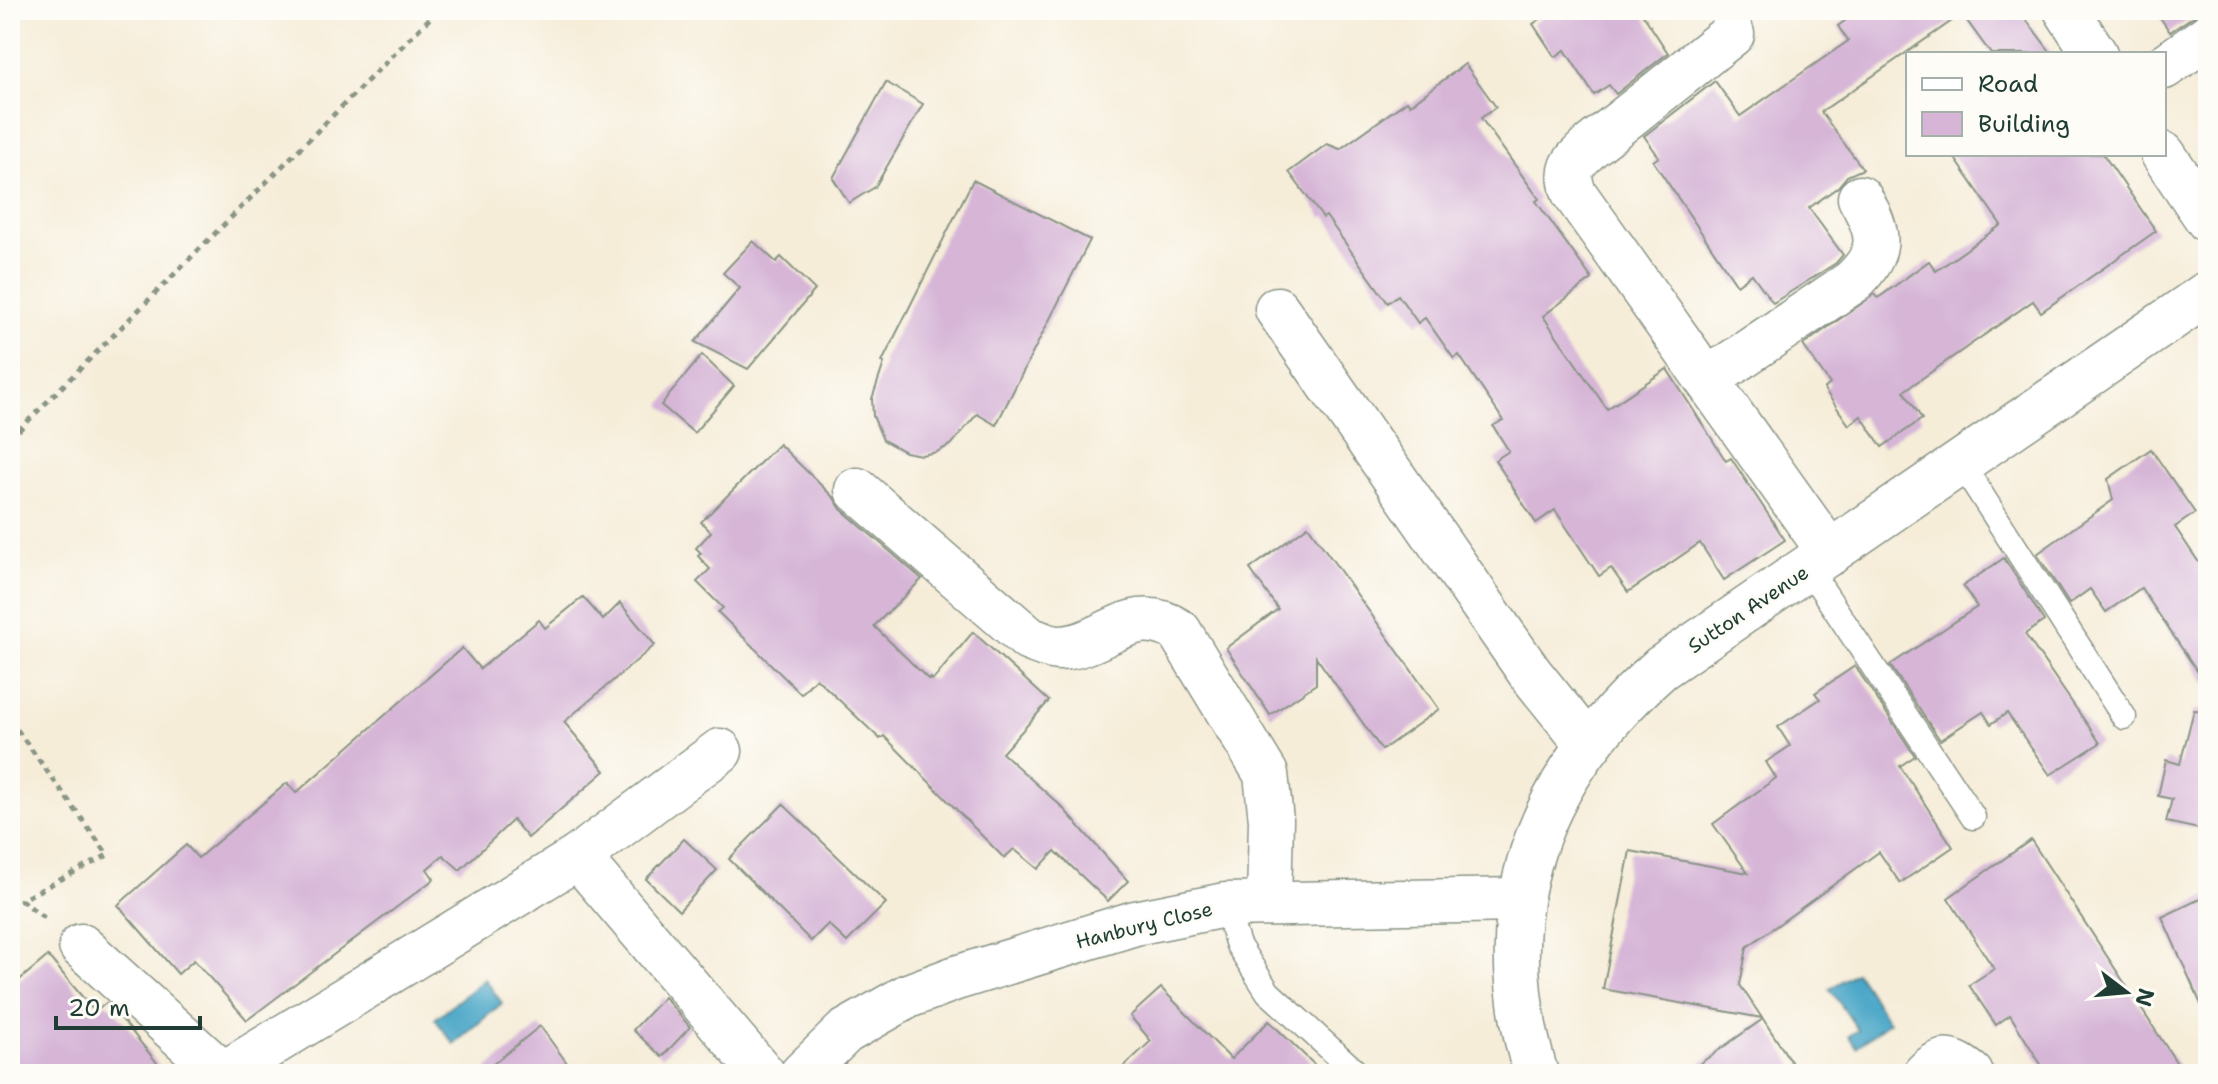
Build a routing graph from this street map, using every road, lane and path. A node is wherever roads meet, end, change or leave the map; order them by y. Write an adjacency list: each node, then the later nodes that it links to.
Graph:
1 (438, 10): 13 (path)
2 (2066, 10): 5 (street)
3 (1732, 34): 12 (street)
4 (2208, 36): 6 (street)
5 (2094, 52)
6 (2166, 66)
7 (2164, 156): 9 (street)
8 (1860, 198): 12 (street)
9 (2208, 220)
10 (2208, 293): 14 (street, Sutton Avenue)
11 (1277, 309): 19 (street)
12 (1708, 379): 16 (street)
13 (10, 439)
14 (1961, 463): 16 (street, Sutton Avenue); 17 (lane)
15 (857, 490): 25 (street)
16 (1819, 560): 19 (street, Sutton Avenue); 21 (lane)
17 (2124, 717)
18 (10, 720): 23 (path)
19 (1588, 745): 24 (street, Sutton Avenue)
20 (720, 751): 22 (street)
21 (1973, 817)
22 (578, 857): 28 (street); 29 (street)
23 (21, 900)
24 (1520, 900): 25 (street, Hanbury Close); 32 (street, Sutton Avenue)
25 (1269, 903): 26 (street, Hanbury Close)
26 (1225, 905): 30 (street, Hanbury Close); 31 (lane)
27 (81, 946): 28 (street)
28 (223, 1074)
29 (763, 1074)
30 (802, 1074)
31 (1358, 1074)
32 (1536, 1074)
33 (1925, 1074): 34 (street)
34 (1971, 1074)

